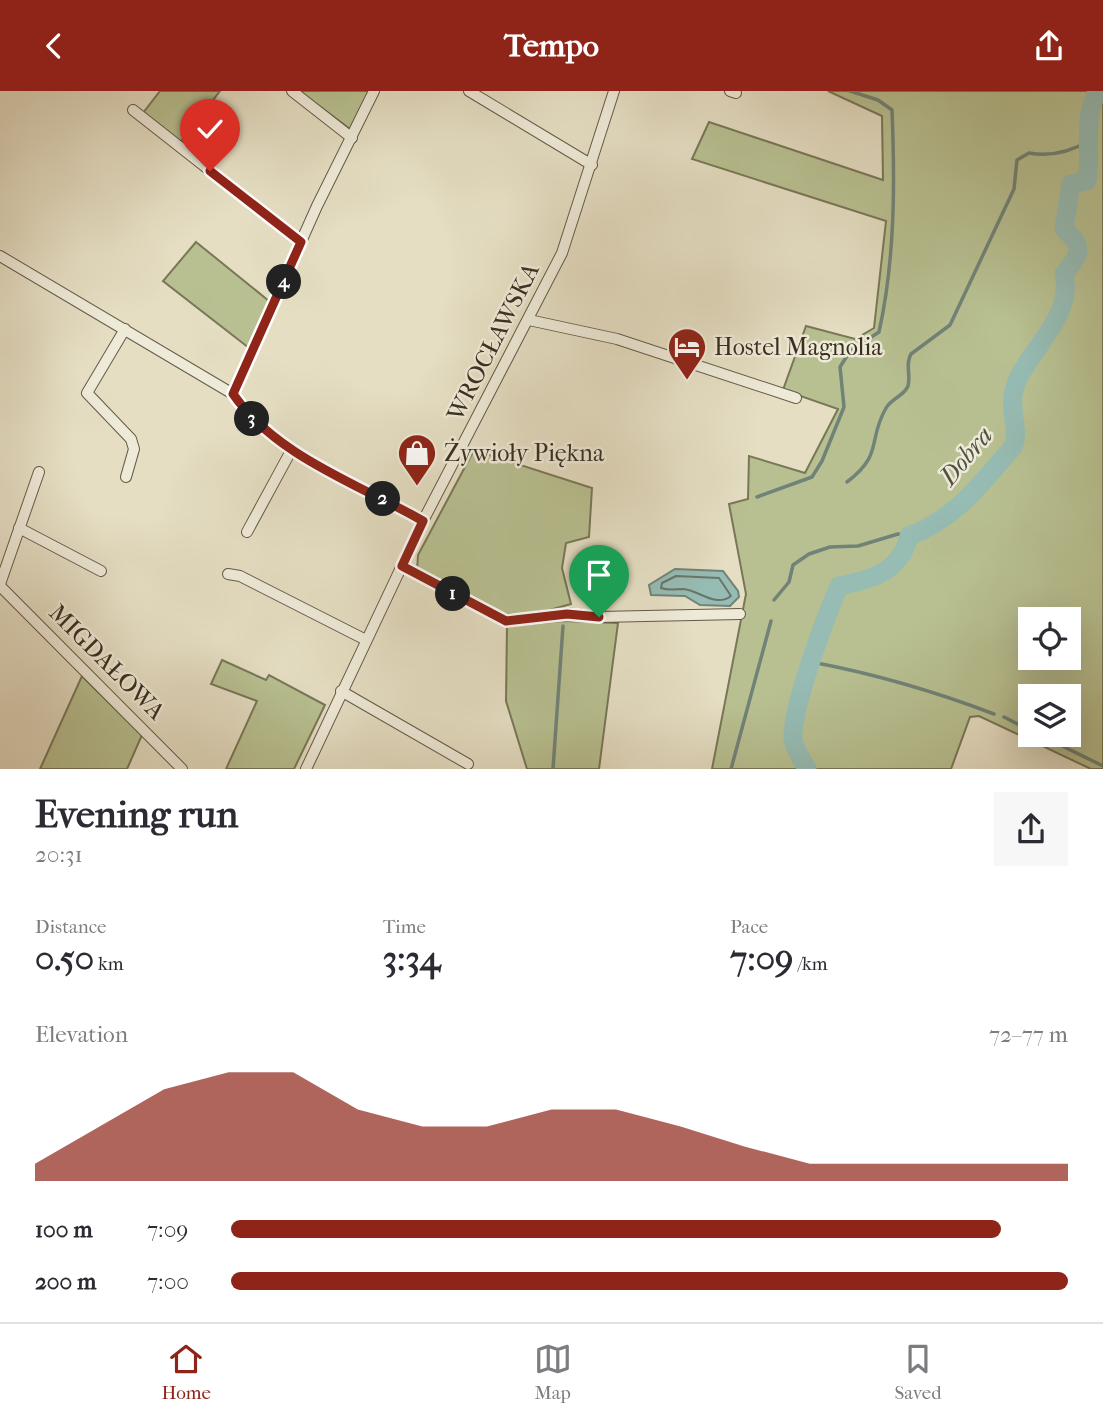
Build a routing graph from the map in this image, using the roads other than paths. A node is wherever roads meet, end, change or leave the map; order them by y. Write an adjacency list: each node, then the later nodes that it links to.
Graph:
1 (292, 91): 6 (street)
2 (374, 91): 6 (street)
3 (469, 91): 7 (street)
4 (614, 91): 7 (street, WROCŁAWSKA)
5 (133, 110): 8 (street)
6 (352, 138): 8 (street)
7 (592, 165): 10 (street, WROCŁAWSKA)
8 (301, 242): 12 (street)
9 (0, 255): 11 (street)
10 (529, 320): 13 (street); 17 (street, WROCŁAWSKA)
11 (124, 329): 12 (street); 16 (street)
12 (233, 394): 14 (street)
13 (796, 398)
14 (292, 449): 17 (street); 19 (street)
15 (39, 472): 18 (street, MIGDAŁOWA)
16 (125, 477)
17 (423, 521): 20 (street, WROCŁAWSKA)
18 (19, 529): 21 (street); 23 (street, MIGDAŁOWA)
19 (247, 532)
20 (402, 566): 24 (street); 25 (street, WROCŁAWSKA)
21 (102, 571)
22 (228, 574): 25 (street)
23 (0, 585): 28 (street, MIGDAŁOWA)
24 (740, 614)
25 (366, 640): 26 (street, WROCŁAWSKA)
26 (341, 691): 27 (street); 29 (street, WROCŁAWSKA)
27 (468, 764)
28 (182, 769)
29 (306, 769)

